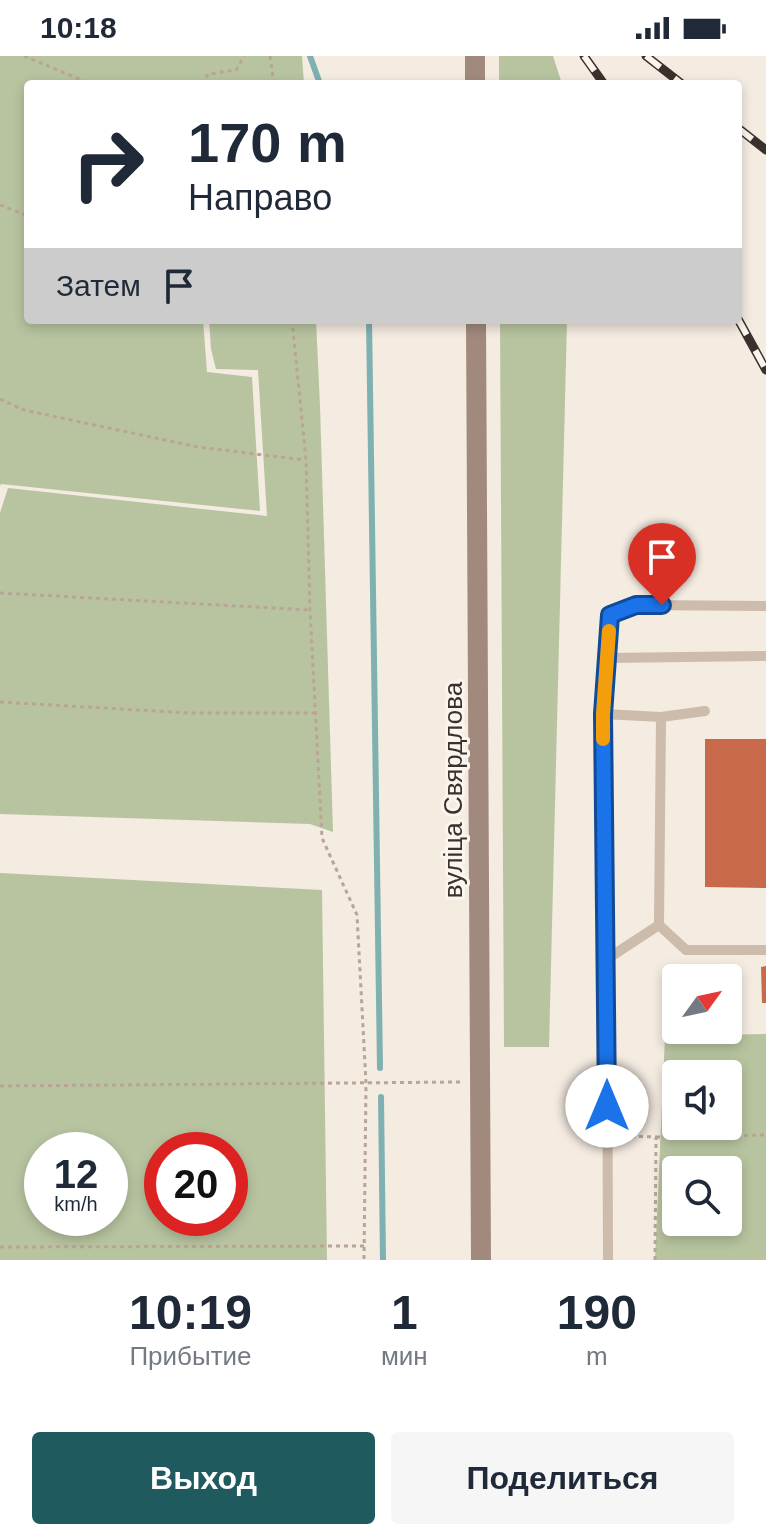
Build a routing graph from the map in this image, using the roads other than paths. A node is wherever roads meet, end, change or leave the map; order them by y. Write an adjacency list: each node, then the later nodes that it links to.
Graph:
1 (475, 56): 2 (main road)
2 (475, 80)
3 (476, 324): 13 (main road, вуліца Свярдлова)
4 (766, 606): 6 (lane)
5 (766, 656): 6 (lane)
6 (607, 658): 8 (lane)
7 (705, 711): 9 (lane)
8 (603, 714): 9 (lane); 12 (lane)
9 (661, 717): 10 (lane)
10 (659, 925): 11 (lane); 12 (lane)
11 (766, 950)
12 (607, 959): 14 (lane)
13 (481, 1260)
14 (608, 1260)

